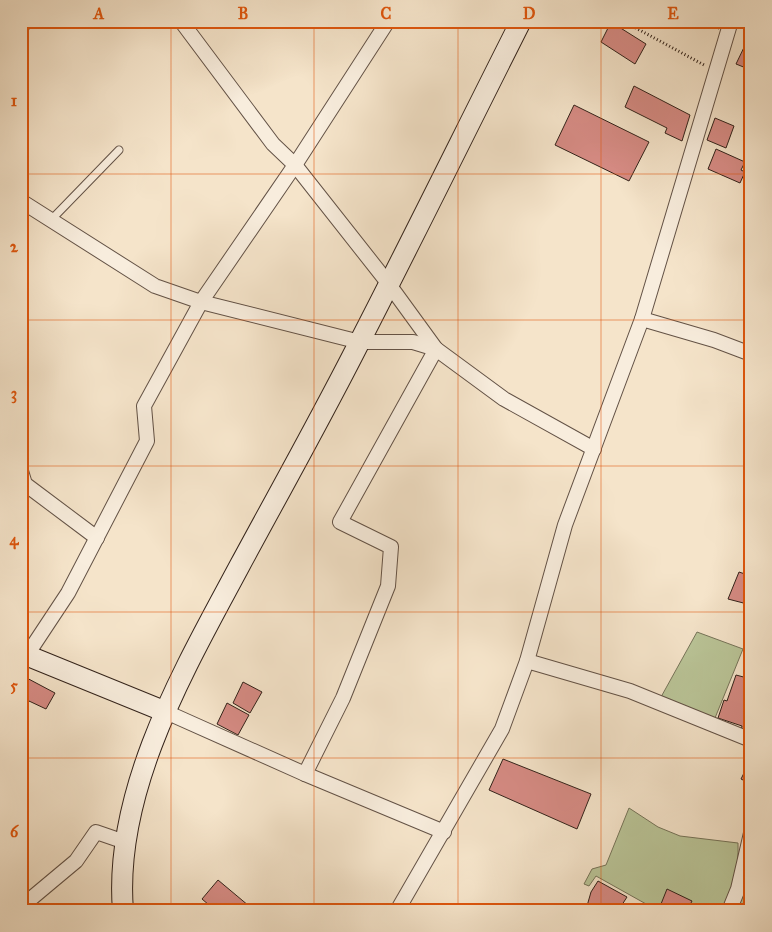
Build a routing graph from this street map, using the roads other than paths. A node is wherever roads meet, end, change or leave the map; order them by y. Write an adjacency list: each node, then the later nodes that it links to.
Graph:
1 (25, 21): 6 (street)
2 (181, 21): 8 (street)
3 (388, 21): 8 (street)
4 (521, 21): 11 (street)
5 (731, 21): 13 (street)
6 (21, 28)
7 (119, 150): 10 (lane)
8 (295, 165): 11 (street); 12 (street)
9 (21, 201): 10 (street)
10 (52, 220): 12 (street)
11 (388, 283): 14 (street); 15 (street)
12 (201, 302): 14 (street); 19 (street)
13 (642, 319): 16 (street); 17 (street)
14 (360, 342): 15 (street); 22 (street)
15 (436, 349): 17 (street); 24 (street)
16 (751, 354)
17 (594, 449): 21 (street)
18 (21, 471): 19 (street)
19 (97, 538): 20 (street)
20 (24, 654): 22 (street)
21 (527, 661): 23 (street); 25 (street)
22 (166, 712): 24 (street); 27 (street)
23 (751, 740)
24 (306, 774): 25 (street)
25 (444, 832): 30 (street)
26 (751, 833): 31 (street)
27 (125, 842): 28 (street); 29 (street)
28 (21, 907)
29 (123, 911)
30 (397, 911)
31 (729, 911)

